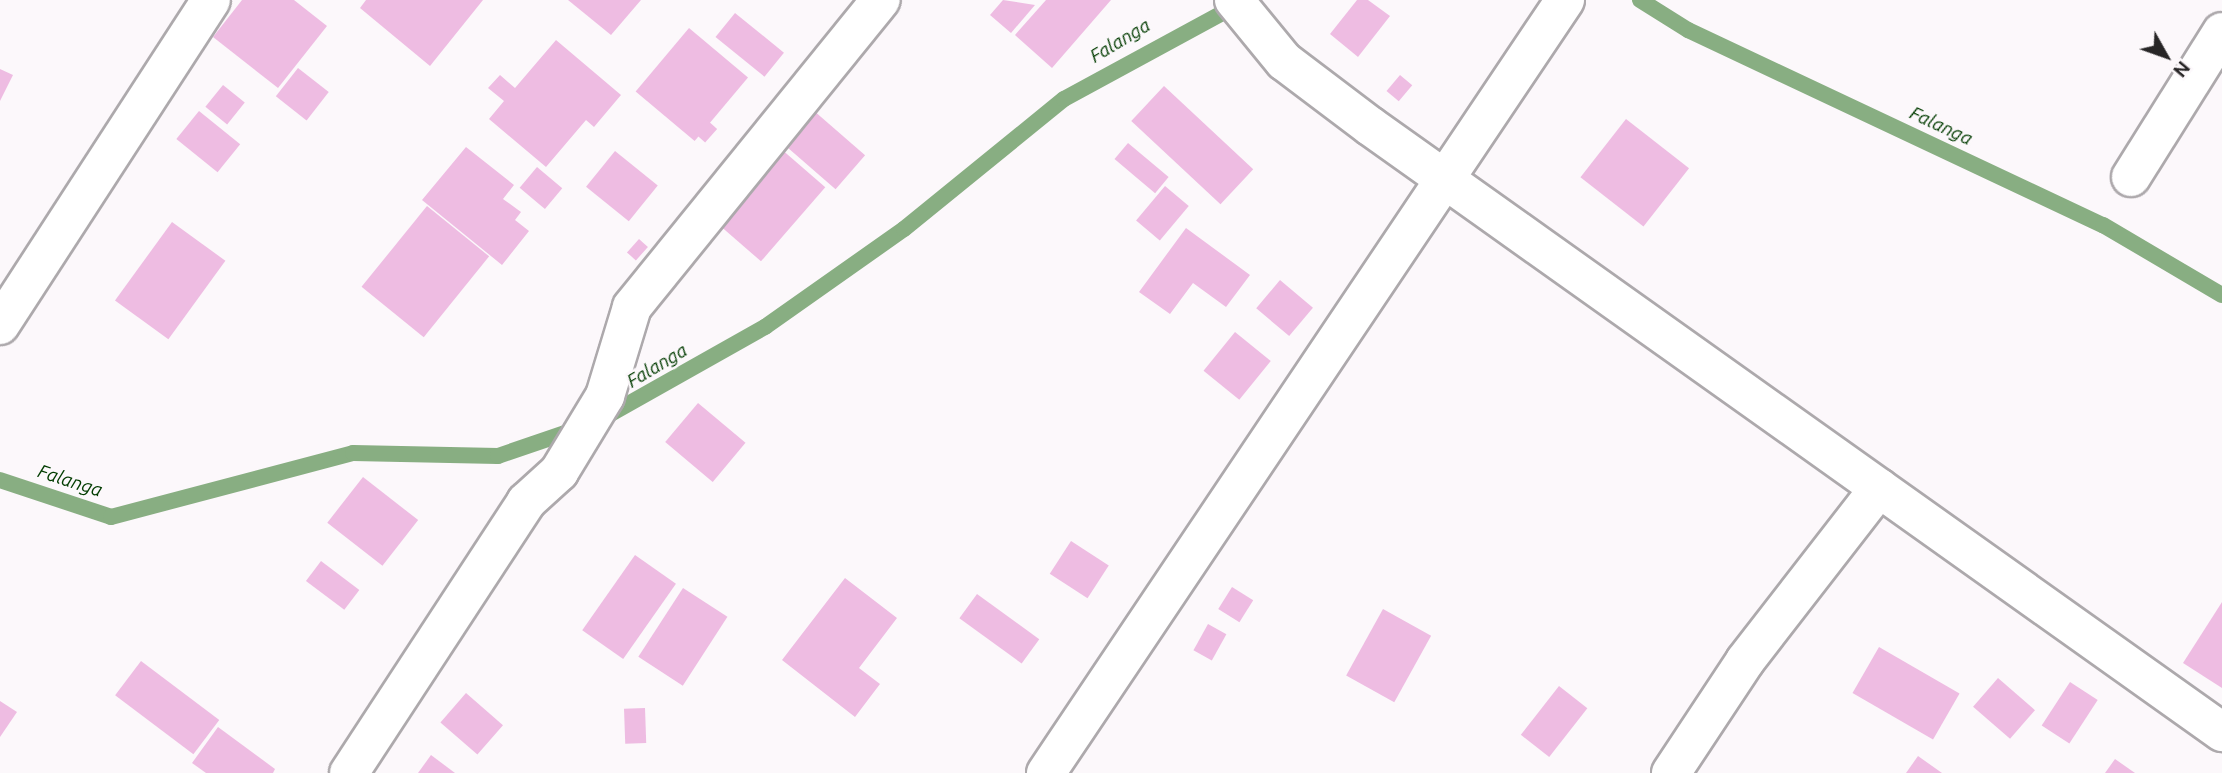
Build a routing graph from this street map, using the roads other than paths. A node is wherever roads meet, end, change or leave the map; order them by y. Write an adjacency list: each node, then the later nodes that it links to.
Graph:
1 (211, 0): 8 (street)
2 (881, 0): 11 (street)
3 (1234, 0): 7 (street)
4 (1565, 0): 7 (street)
5 (2222, 32): 6 (street)
6 (2131, 177)
7 (1447, 181): 9 (street); 12 (street)
8 (0, 325)
9 (1880, 488): 10 (street); 13 (street)
10 (2222, 732)
11 (349, 773)
12 (1046, 773)
13 (1671, 773)

